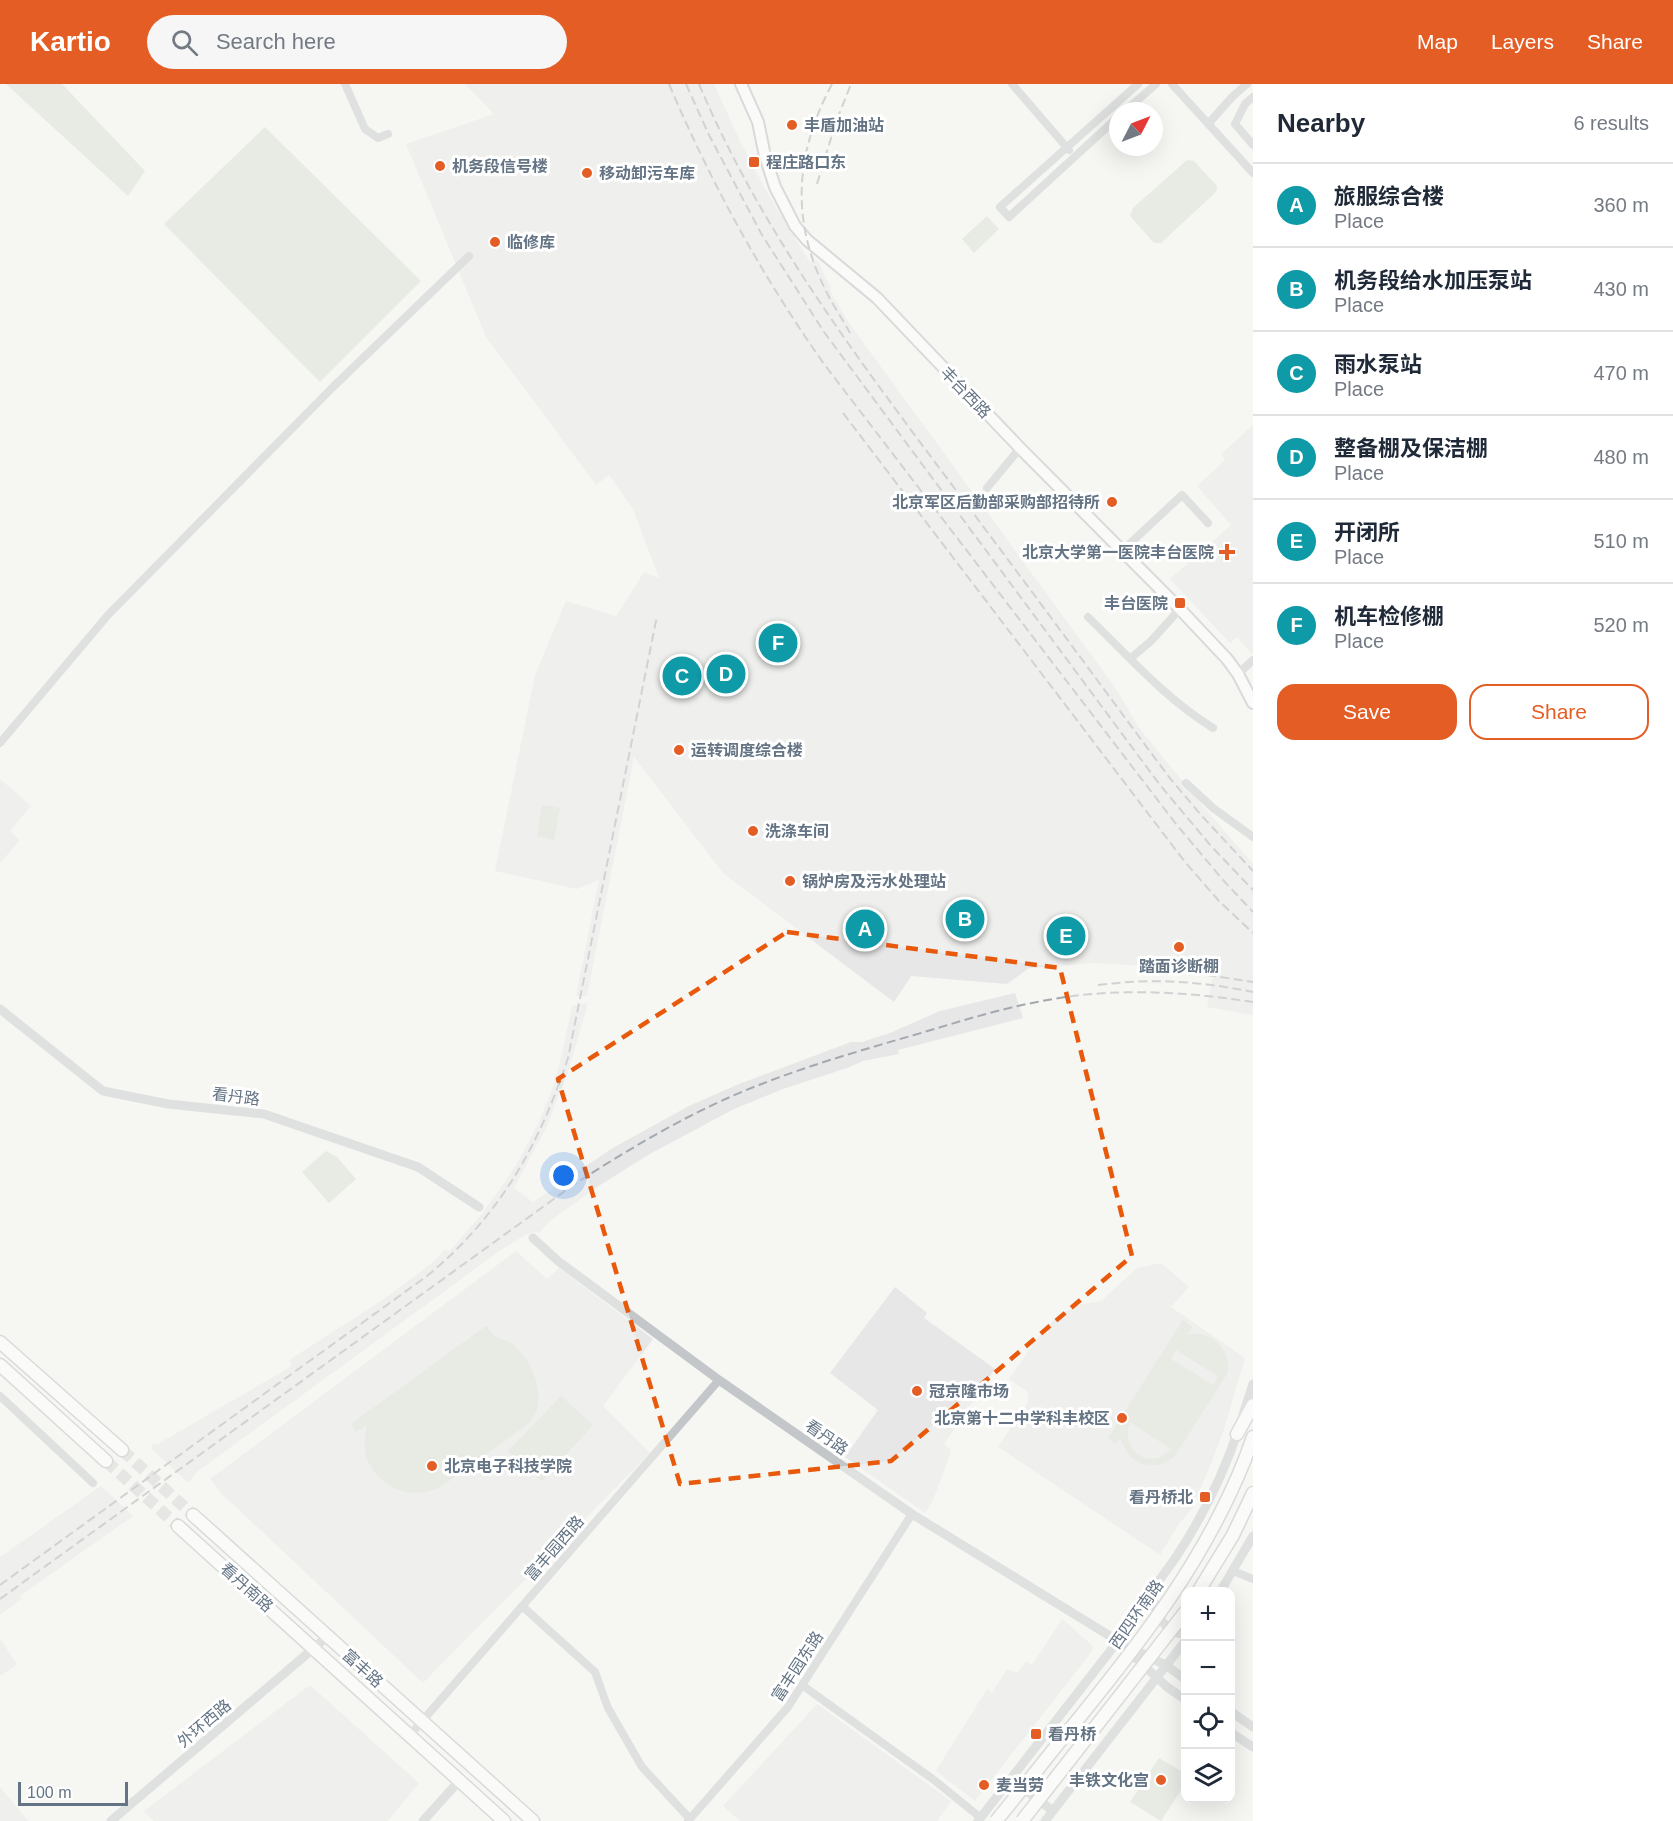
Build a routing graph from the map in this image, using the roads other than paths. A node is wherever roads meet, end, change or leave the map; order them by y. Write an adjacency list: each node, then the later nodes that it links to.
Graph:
1 (345, 84): 12 (street)
2 (741, 84): 18 (main road, 丰台西路)
3 (1012, 84): 14 (street)
4 (1138, 84): 14 (street)
5 (1156, 84): 9 (street)
6 (1172, 84): 11 (street)
7 (1247, 84): 11 (street)
8 (1253, 97): 13 (street)
9 (1135, 102)
10 (1109, 125): 15 (street)
11 (1210, 127): 16 (street)
12 (388, 134)
13 (1253, 145)
14 (1067, 148): 15 (street); 15 (street)
15 (1074, 156)
16 (1253, 173)
17 (469, 256): 29 (street)
18 (1020, 448): 19 (street); 21 (main road, 丰台西路)
19 (987, 488)
20 (1208, 523): 21 (street)
21 (1122, 550): 22 (main road, 丰台西路)
22 (1180, 609): 24 (street); 26 (main road, 丰台西路)
23 (1088, 617): 24 (street)
24 (1131, 658): 28 (street)
25 (1253, 660): 26 (street)
26 (1238, 674): 27 (main road, 丰台西路)
27 (1253, 703)
28 (1213, 728)
29 (0, 743)
30 (1186, 783): 31 (street)
31 (1253, 837)
32 (0, 1009): 33 (street, 看丹路)
33 (479, 1207)
34 (533, 1238): 37 (street, 看丹路)
35 (0, 1342): 43 (main road)
36 (0, 1365): 44 (main road)
37 (719, 1380): 47 (street, 看丹路); 56 (street, 富丰园西路)
38 (1253, 1384): 41 (street, 西四环南路)
39 (0, 1396): 45 (street)
40 (1253, 1405): 41 (main road)
41 (1237, 1434): 55 (street, 西四环南路)
42 (1253, 1437): 83 (main road, 西四环南路, bridge)
43 (122, 1450)
44 (106, 1461)
45 (93, 1483)
46 (1253, 1493): 53 (main road)
47 (912, 1514): 60 (street, 看丹路); 66 (street, 富丰园东路)
48 (193, 1515): 59 (main road, 富丰路)
49 (178, 1526): 62 (main road, 看丹南路)
50 (1253, 1536): 51 (street)
51 (1233, 1571): 52 (street); 54 (street)
52 (1253, 1579)
53 (1201, 1587)
54 (1223, 1587)
55 (1154, 1588): 58 (street); 60 (street, 西四环南路)
56 (522, 1606): 69 (street, 富丰园西路); 78 (street)
57 (1181, 1616): 84 (main road, bridge)
58 (1181, 1634)
59 (328, 1636): 62 (street, 外环西路); 69 (main road, 富丰路)
60 (1118, 1641): 63 (street); 65 (street); 74 (street, 西四环南路)
61 (1184, 1641): 63 (street)
62 (315, 1649): 71 (main road, 富丰路); 77 (street, 外环西路)
63 (1167, 1666): 64 (street); 65 (street)
64 (1181, 1677)
65 (1157, 1678): 67 (street); 76 (street)
66 (802, 1685): 78 (street, 富丰园东路); 79 (street)
67 (1181, 1697)
68 (1235, 1714): 70 (street)
69 (422, 1721): 71 (street, 富丰园西路); 82 (main road, 富丰路)
70 (1253, 1727)
71 (410, 1735): 75 (main road, 富丰路)
72 (1235, 1735): 73 (street)
73 (1253, 1747)
74 (1011, 1779): 76 (street); 79 (street, 西四环南路)
75 (459, 1781): 80 (street); 81 (main road, 富丰路)
76 (1053, 1811): 85 (street)
77 (118, 1819)
78 (689, 1820)
79 (979, 1820)
80 (423, 1821)
81 (504, 1821)
82 (533, 1821)
83 (996, 1821)
84 (1022, 1821)
85 (1045, 1821)

